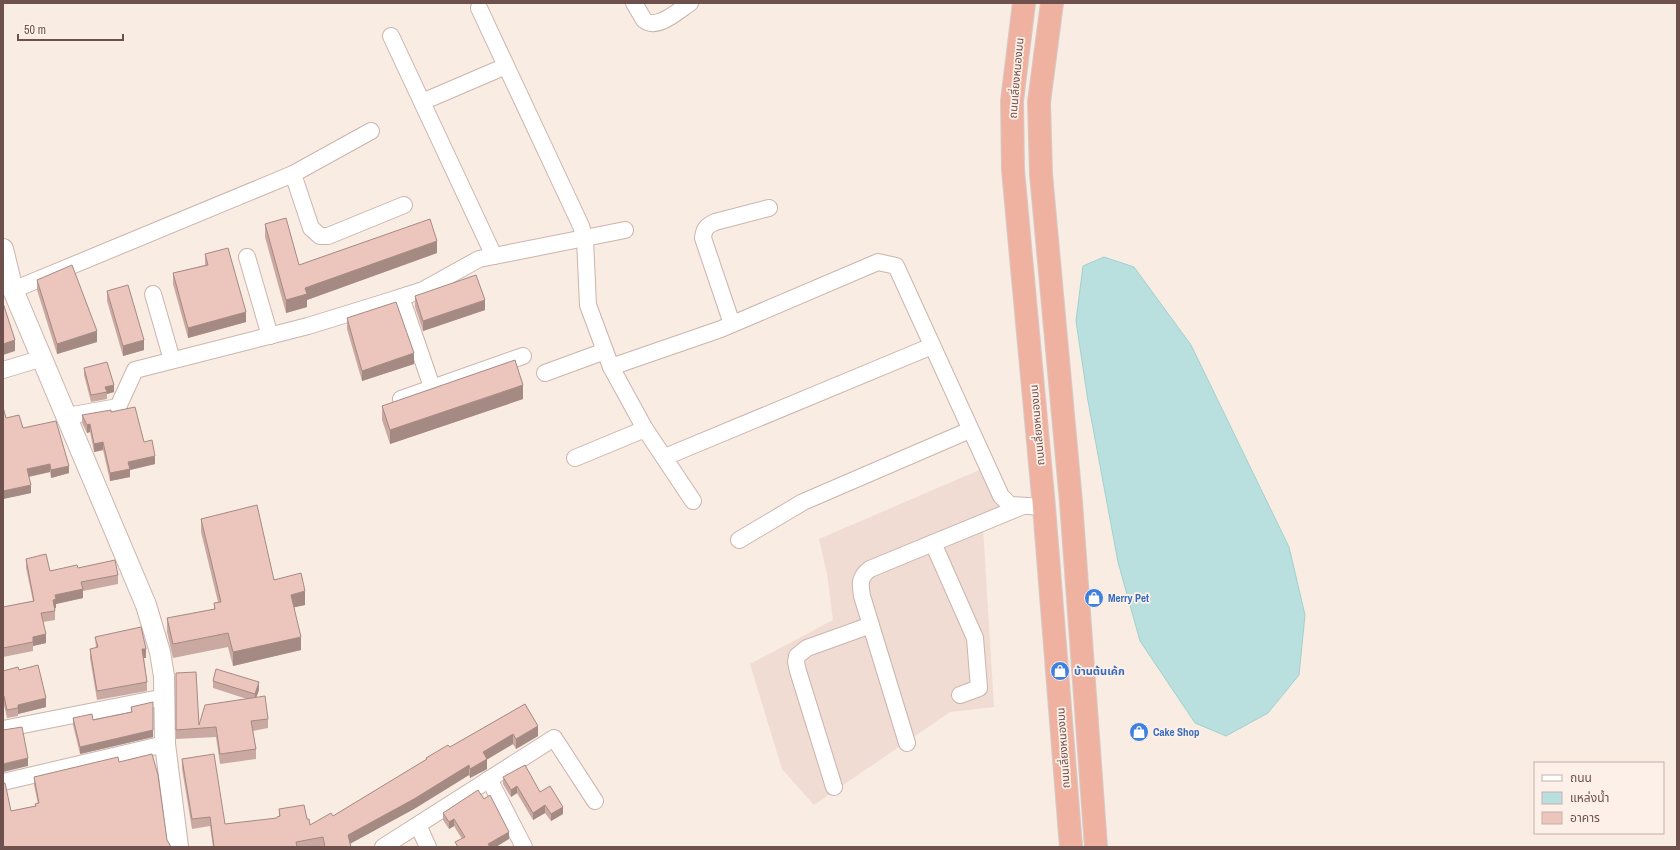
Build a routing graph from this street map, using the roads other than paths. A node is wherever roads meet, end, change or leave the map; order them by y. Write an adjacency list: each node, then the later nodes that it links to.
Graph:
1 (634, 3): 2 (street)
2 (690, 3)
3 (1024, 3): 39 (highway, ถนนเลี่ยงหนองมน)
4 (1052, 3): 58 (highway)
5 (479, 8): 7 (street)
6 (391, 36): 8 (street)
7 (506, 66): 8 (street); 14 (street)
8 (422, 102): 16 (street)
9 (370, 132): 10 (street)
10 (293, 174): 11 (street); 18 (street)
11 (404, 205)
12 (769, 208): 21 (street)
13 (625, 230): 14 (street)
14 (585, 239): 16 (street); 24 (street)
15 (3, 249): 18 (street)
16 (494, 256): 20 (street)
17 (247, 257): 22 (street)
18 (13, 290): 26 (street)
19 (153, 294): 27 (street)
20 (401, 297): 22 (street); 31 (street)
21 (732, 324): 23 (street); 28 (street)
22 (270, 336): 27 (street)
23 (932, 346): 35 (street); 36 (street)
24 (605, 351): 28 (street); 30 (street)
25 (522, 356): 31 (street)
26 (43, 358): 29 (street); 33 (street)
27 (172, 360): 33 (street)
28 (611, 367): 34 (street)
29 (3, 370)
30 (545, 373)
31 (432, 387): 32 (street)
32 (401, 399)
33 (68, 416): 44 (street)
34 (645, 429): 36 (street); 37 (street)
35 (970, 430): 39 (street); 40 (street)
36 (665, 457): 38 (street)
37 (575, 458)
38 (693, 501)
39 (1034, 506): 41 (street); 57 (highway, ถนนเลี่ยงหนองมน)
40 (739, 540)
41 (934, 543): 42 (street); 43 (street)
42 (871, 625): 46 (street); 50 (street)
43 (960, 695)
44 (165, 697): 45 (street); 47 (street)
45 (3, 729)
46 (907, 743)
47 (165, 744): 49 (street); 53 (street)
48 (489, 779): 51 (street); 52 (street); 56 (street)
49 (3, 782)
50 (834, 787)
51 (595, 801)
52 (418, 825): 54 (street); 55 (street)
53 (178, 847)
54 (383, 847)
55 (428, 847)
56 (524, 847)
57 (1070, 847)
58 (1096, 847)

